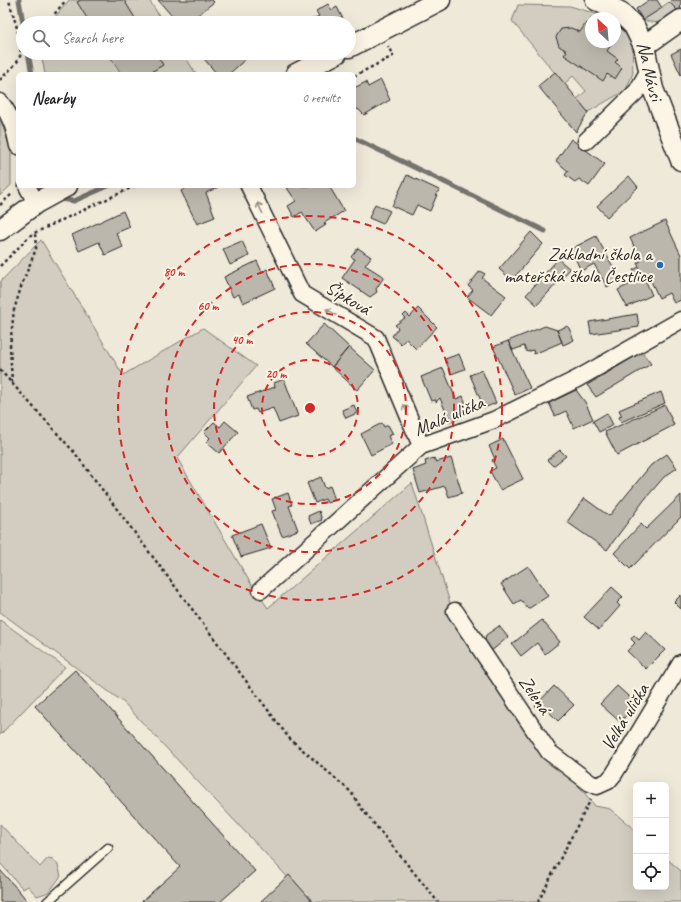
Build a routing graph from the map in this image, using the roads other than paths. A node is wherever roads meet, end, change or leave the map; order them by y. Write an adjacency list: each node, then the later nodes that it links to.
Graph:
1 (440, 0): 4 (street)
2 (596, 0): 5 (street, Na Návsi)
3 (681, 20): 5 (street)
4 (356, 44)
5 (644, 46): 7 (street, Na Návsi)
6 (323, 60): 8 (street)
7 (649, 70): 11 (street); 12 (street, Na Návsi)
8 (300, 72)
9 (0, 102): 10 (street)
10 (16, 135)
11 (586, 141)
12 (681, 160)
13 (55, 188): 15 (street)
14 (250, 188): 18 (street, Šípková, one-way to 14)
15 (26, 193): 16 (street)
16 (0, 230)
17 (681, 320): 18 (street, Malá ulička)
18 (421, 446): 19 (street, Malá ulička)
19 (261, 590)
20 (454, 611): 22 (street, Zelená)
21 (681, 663): 22 (street, Velká ulička)
22 (597, 786)
23 (108, 848): 24 (lane)
24 (47, 902)

